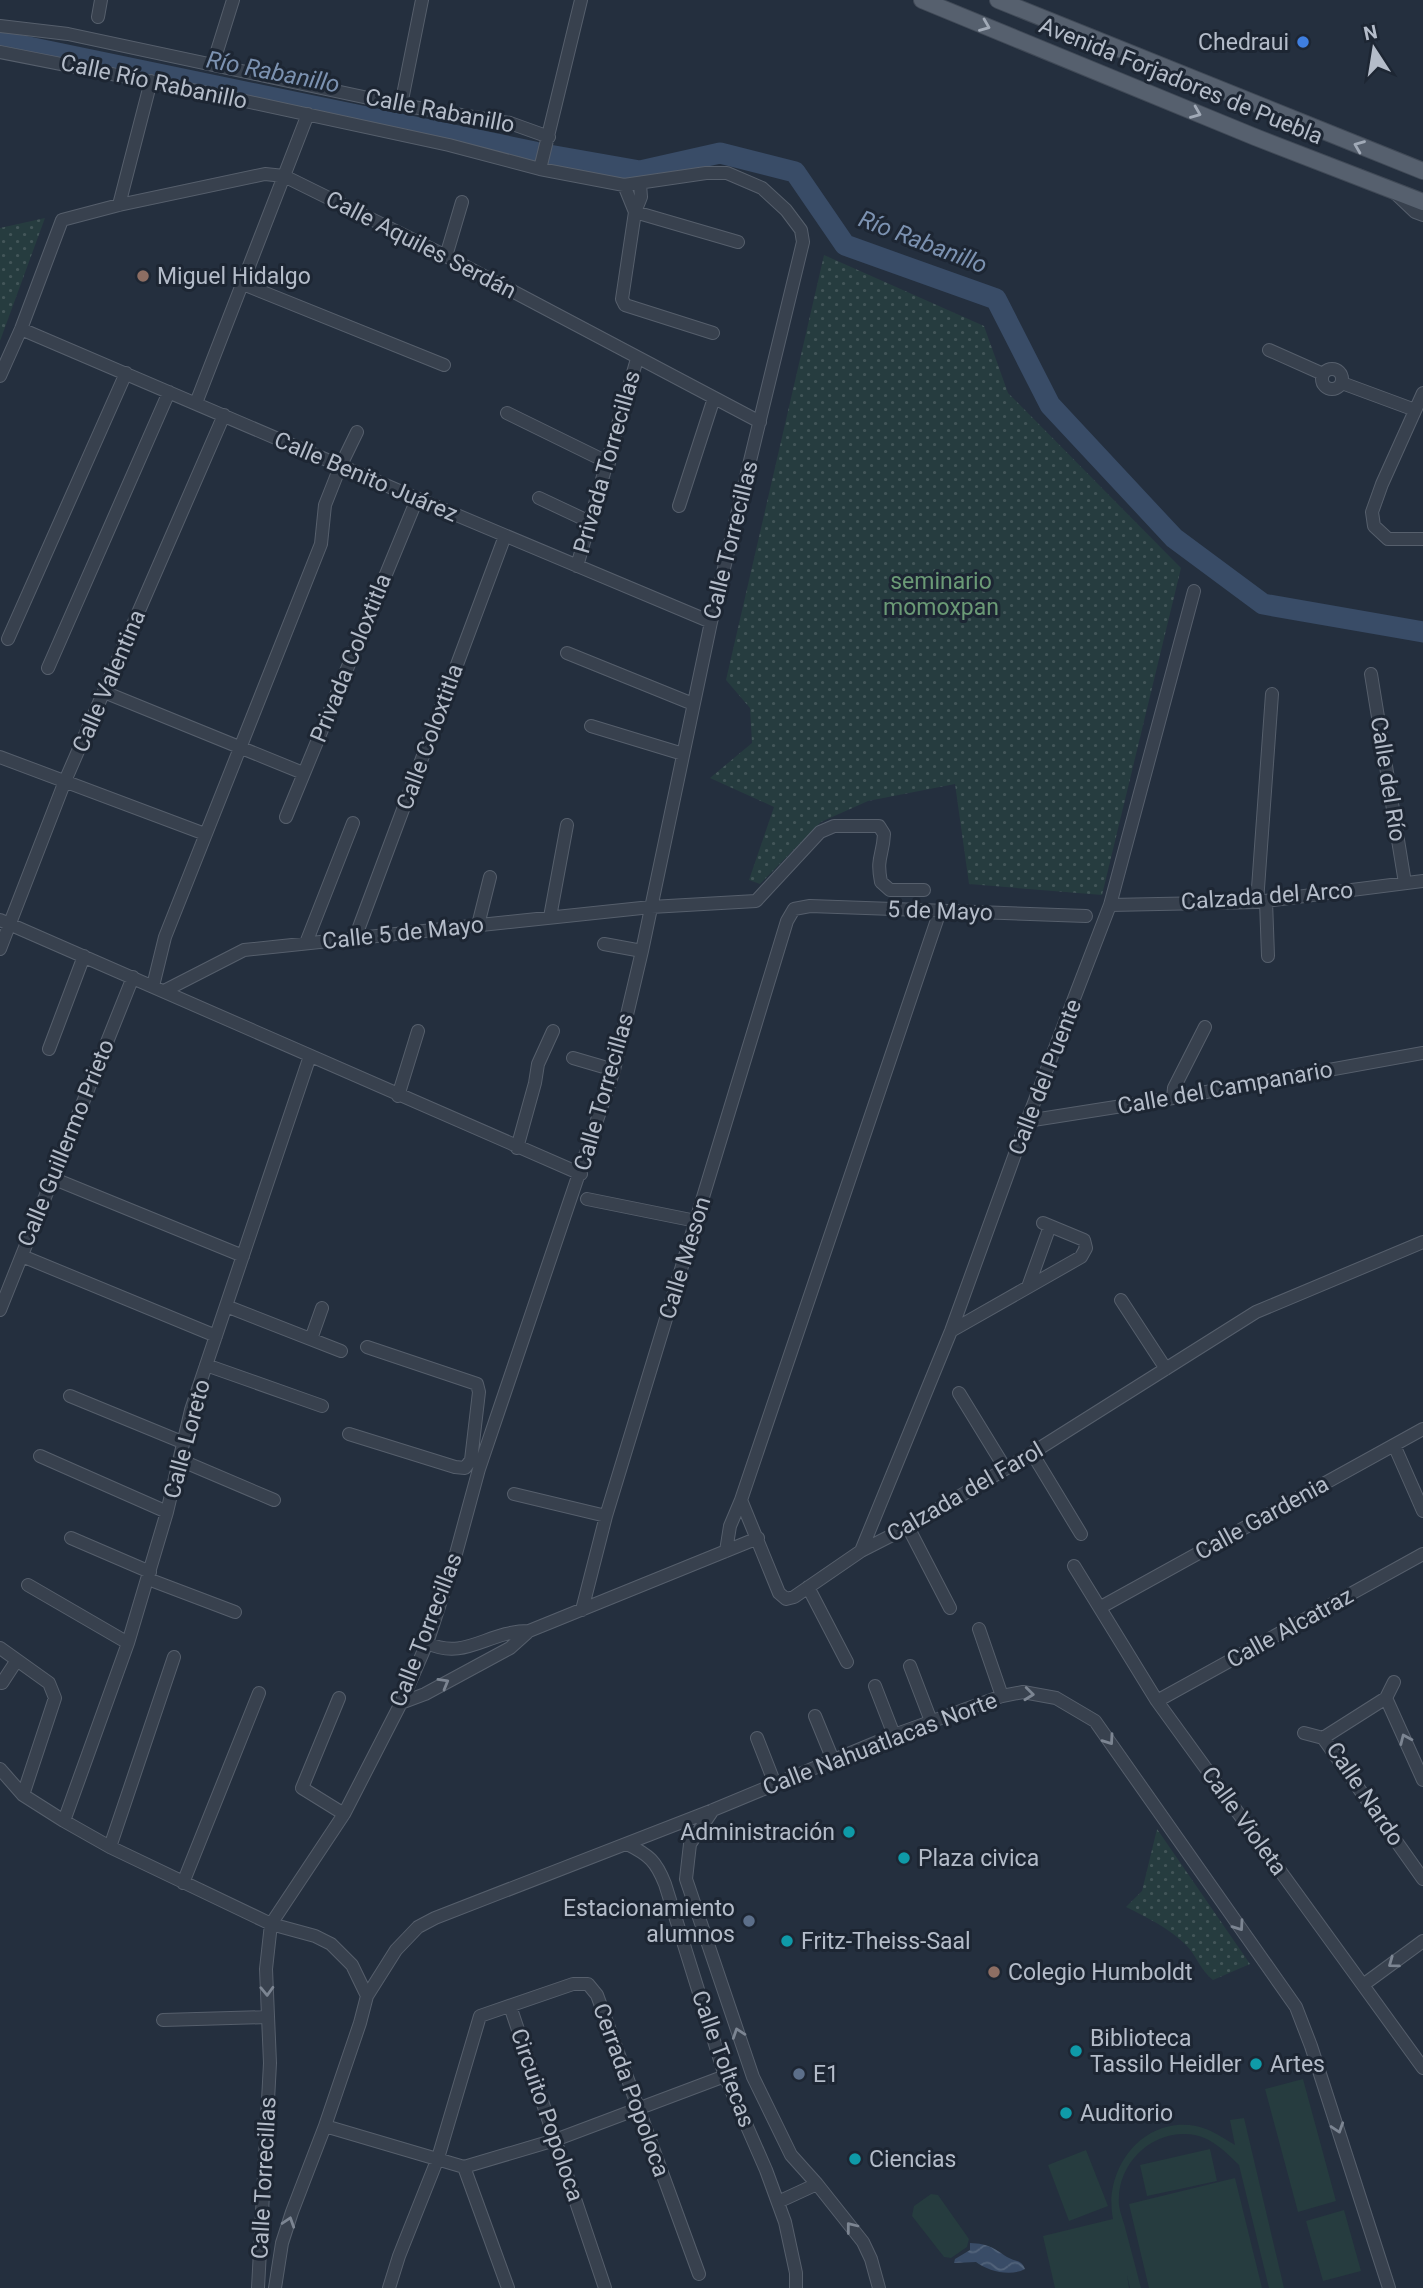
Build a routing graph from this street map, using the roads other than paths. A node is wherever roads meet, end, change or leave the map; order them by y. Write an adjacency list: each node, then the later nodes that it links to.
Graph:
1 (101, 0): 7 (street)
2 (233, 0): 10 (street)
3 (422, 0): 12 (street)
4 (581, 0): 14 (street)
5 (922, 0): 21 (main road, Avenida Forjadores de Puebla, one-way to 21)
6 (998, 0): 17 (main road, Avenida Forjadores de Puebla, one-way to 6)
7 (97, 17)
8 (0, 26): 10 (street, Calle Rabanillo)
9 (0, 52): 11 (street, Calle Río Rabanillo)
10 (213, 64): 12 (street, Calle Rabanillo)
11 (151, 81): 13 (street, Calle Río Rabanillo); 24 (street)
12 (401, 105): 14 (street, Calle Rabanillo)
13 (308, 114): 15 (street, Calle Río Rabanillo); 18 (street)
14 (549, 136): 16 (street)
15 (449, 145): 16 (street, Calle Torrecillas)
16 (540, 169): 20 (street, Calle Torrecillas)
17 (1423, 171)
18 (284, 176): 24 (street, Calle Aquiles Serdán); 28 (street, Calle Aquiles Serdán); 29 (street)
19 (640, 184): 20 (street, Calle Torrecillas); 25 (street); 45 (street, Calle Torrecillas)
20 (624, 185): 25 (street)
21 (1393, 192): 23 (main road, Avenida Forjadores de Puebla); 26 (street)
22 (462, 202): 28 (street)
23 (1423, 202)
24 (119, 205): 30 (street, Calle Aquiles Serdán)
25 (635, 212): 27 (street); 31 (street)
26 (1423, 215)
27 (738, 242)
28 (446, 256): 34 (street, Calle Aquiles Serdán)
29 (243, 284): 35 (street); 41 (street)
30 (22, 329): 33 (street); 36 (street, Calle Benito Juárez)
31 (713, 333)
32 (1269, 350): 42 (street)
33 (5, 355): 37 (street)
34 (637, 359): 40 (street, Calle Aquiles Serdán); 47 (street, Privada Torrecillas)
35 (444, 365)
36 (126, 373): 38 (street, Calle Benito Juárez); 58 (street)
37 (0, 376)
38 (169, 391): 41 (street, Calle Benito Juárez); 60 (street)
39 (1423, 393): 42 (street)
40 (714, 398): 45 (street, Calle Aquiles Serdán); 51 (street)
41 (196, 403): 44 (street, Calle Benito Juárez)
42 (1415, 410): 54 (street)
43 (507, 412): 47 (street)
44 (224, 415): 48 (street, Calle Benito Juárez); 62 (street, Calle Valentina)
45 (760, 422): 57 (street, Calle Torrecillas)
46 (357, 432): 48 (street)
47 (609, 463): 52 (street, Privada Torrecillas)
48 (340, 467): 50 (street, Calle Benito Juárez); 66 (street)
49 (539, 498): 52 (street)
50 (416, 499): 53 (street, Calle Benito Juárez); 69 (street, Privada Coloxtitla)
51 (679, 506)
52 (590, 522): 55 (street, Privada Torrecillas)
53 (505, 536): 55 (street, Calle Benito Juárez); 88 (street, Calle Coloxtitla)
54 (1423, 539)
55 (578, 566): 57 (street, Calle Benito Juárez)
56 (1194, 591): 80 (street, Calle del Puente)
57 (711, 622): 64 (street, Calle Torrecillas)
58 (8, 639)
59 (568, 653): 64 (street)
60 (48, 668)
61 (1371, 674): 77 (street, Calle del Río)
62 (104, 692): 66 (street); 70 (street, Calle Valentina)
63 (1272, 694): 79 (street)
64 (693, 704): 67 (street, Calle Torrecillas)
65 (591, 726): 67 (street)
66 (241, 748): 69 (street); 74 (street)
67 (683, 754): 81 (street, Calle Torrecillas)
68 (0, 757): 70 (street)
69 (303, 773): 71 (street, Privada Coloxtitla)
70 (65, 781): 74 (street); 86 (street, Calle Valentina)
71 (286, 817)
72 (353, 823): 89 (street)
73 (567, 825): 85 (street)
74 (205, 834): 96 (street)
75 (490, 877): 87 (street)
76 (1423, 881): 77 (street, Calzada del Arco)
77 (1405, 883): 79 (street, Calzada del Arco)
78 (924, 890): 81 (street, 5 de Mayo)
79 (1261, 901): 80 (street, Calzada del Arco); 94 (street)
80 (1110, 905): 107 (street, Calle del Puente)
81 (651, 907): 85 (street, Calle 5 de Mayo); 92 (street, Calle Torrecillas)
82 (794, 908): 83 (street, 5 de Mayo); 112 (street, Calle Meson)
83 (940, 911): 84 (street, 5 de Mayo); 143 (street)
84 (1086, 916)
85 (550, 917): 87 (street, Calle 5 de Mayo)
86 (5, 922): 91 (street, Calle Valentina); 93 (street)
87 (478, 925): 88 (street, Calle 5 de Mayo)
88 (355, 938): 89 (street, Calle 5 de Mayo)
89 (306, 943): 96 (street, Calle 5 de Mayo)
90 (604, 944): 92 (street)
91 (0, 949)
92 (642, 951): 104 (street, Calle Torrecillas)
93 (84, 956): 95 (street); 100 (street)
94 (1268, 956)
95 (132, 976): 96 (street); 110 (street, Calle Guillermo Prieto)
96 (158, 988): 102 (street)
97 (1205, 1027): 106 (street)
98 (418, 1031): 105 (street)
99 (553, 1031): 108 (street)
100 (49, 1049)
101 (1423, 1053): 106 (street, Calle del Campanario)
102 (310, 1056): 105 (street); 115 (street, Calle Loreto)
103 (573, 1058): 104 (street)
104 (614, 1070): 109 (street, Calle Torrecillas)
105 (398, 1096): 108 (street)
106 (1173, 1098): 107 (street, Calle del Campanario)
107 (1027, 1121): 121 (street, Calle del Puente)
108 (517, 1148): 109 (street)
109 (581, 1174): 132 (street, Calle Torrecillas)
110 (52, 1178): 114 (street, Calle Guillermo Prieto); 115 (street)
111 (587, 1199): 112 (street)
112 (696, 1221): 146 (street, Calle Meson)
113 (1423, 1242): 127 (street, Calzada del Farol)
114 (22, 1256): 120 (street, Calle Guillermo Prieto); 122 (street)
115 (243, 1256): 118 (street, Calle Loreto)
116 (1028, 1287): 116 (street); 121 (street)
117 (1121, 1300): 127 (street)
118 (226, 1306): 122 (street, Calle Loreto); 123 (street)
119 (321, 1308): 123 (street)
120 (0, 1310)
121 (951, 1331): 152 (street, Calle del Puente)
122 (216, 1336): 126 (street, Calle Loreto)
123 (311, 1339): 125 (street)
124 (367, 1347): 131 (street)
125 (341, 1351)
126 (206, 1365): 130 (street); 135 (street, Calle Loreto)
127 (1166, 1369): 137 (street, Calzada del Farol)
128 (959, 1394): 140 (street)
129 (71, 1396): 135 (street)
130 (322, 1406)
131 (477, 1416): 132 (street); 134 (street)
132 (497, 1419): 166 (street, Calle Torrecillas)
133 (1423, 1429): 136 (street, Calle Gardenia)
134 (349, 1434)
135 (183, 1442): 139 (street, Calle Loreto)
136 (1394, 1445): 144 (street); 158 (street, Calle Gardenia)
137 (1032, 1453): 140 (street, Calzada del Farol); 148 (street)
138 (40, 1456): 145 (street)
139 (180, 1460): 142 (street); 145 (street, Calle Loreto)
140 (1005, 1468): 147 (street, Calzada del Farol)
141 (514, 1494): 146 (street)
142 (274, 1500)
143 (741, 1500): 150 (street); 151 (street)
144 (1423, 1511)
145 (167, 1512): 155 (street, Calle Loreto)
146 (606, 1516): 160 (street, Calle Meson)
147 (908, 1527): 152 (street, Calzada del Farol); 159 (street)
148 (1081, 1534)
149 (71, 1538): 155 (street)
150 (758, 1538): 151 (street); 157 (street, Calzada del Farol)
151 (726, 1551): 160 (street)
152 (861, 1552): 157 (street, Calzada del Farol)
153 (1423, 1554): 180 (street, Calle Alcatraz)
154 (1074, 1566): 158 (street, Calle Violeta)
155 (149, 1575): 161 (street); 165 (street, Calle Loreto)
156 (28, 1585): 165 (street)
157 (808, 1587): 171 (street)
158 (1101, 1607): 180 (street, Calle Violeta)
159 (950, 1608)
160 (582, 1610): 163 (street)
161 (235, 1612)
162 (979, 1629): 177 (street)
163 (529, 1631): 164 (street); 168 (street)
164 (491, 1637): 166 (street); 168 (street)
165 (128, 1643): 195 (street, Calle Loreto)
166 (427, 1643): 181 (street, Calle Torrecillas)
167 (0, 1648): 170 (street)
168 (498, 1654): 181 (street, one-way to 168)
169 (174, 1657): 197 (street)
170 (17, 1660): 174 (street); 192 (street)
171 (846, 1662)
172 (910, 1666): 183 (street)
173 (1394, 1682): 179 (street)
174 (2, 1683)
175 (875, 1686): 185 (street)
176 (258, 1692): 200 (street)
177 (1002, 1696): 183 (street, Calle Nahuatlacas Norte); 226 (street, Calle Nahuatlacas Norte, one-way to 226)
178 (339, 1698): 194 (street)
179 (1386, 1698): 187 (street, Calle Nardo); 190 (street, one-way to 179)
180 (1157, 1702): 204 (street, Calle Violeta)
181 (401, 1703): 194 (street, Calle Torrecillas)
182 (815, 1716): 188 (street)
183 (931, 1721): 185 (street, Calle Nahuatlacas Norte)
184 (1304, 1733): 187 (street)
185 (894, 1735): 188 (street, Calle Nahuatlacas Norte)
186 (757, 1738): 191 (street)
187 (1323, 1738): 199 (street, Calle Nardo)
188 (833, 1760): 191 (street, Calle Nahuatlacas Norte)
189 (1, 1772): 192 (street)
190 (1423, 1780)
191 (775, 1784): 193 (street, Calle Nahuatlacas Norte)
192 (23, 1795): 195 (street)
193 (713, 1810): 196 (street, Calle Nahuatlacas Norte); 198 (street, Calle Toltecas)
194 (344, 1814): 202 (street, Calle Torrecillas)
195 (64, 1821): 197 (street)
196 (627, 1844): 201 (street, Calle Toltecas); 205 (street, Calle Nahuatlacas Norte)
197 (110, 1847): 200 (street)
198 (686, 1879): 201 (street); 216 (street, Calle Toltecas, one-way to 198)
199 (1423, 1879)
200 (183, 1883): 202 (street)
201 (665, 1884): 210 (street, Calle Toltecas)
202 (271, 1924): 205 (street); 207 (street, Calle Torrecillas, one-way to 207)
203 (1423, 1941): 204 (street, one-way to 204)
204 (1363, 1985): 209 (street, Calle Violeta)
205 (366, 1996): 212 (street, Calle Torrecillas)
206 (510, 2006): 211 (street, Cerrada Popoloca); 213 (street, Circuito Popoloca); 214 (street, Circuito Popoloca)
207 (268, 2017): 208 (street); 219 (street, Calle Torrecillas)
208 (163, 2020)
209 (1423, 2068)
210 (725, 2076): 211 (street); 217 (street, Calle Toltecas)
211 (638, 2109): 213 (street); 218 (street, Cerrada Popoloca)
212 (325, 2126): 214 (street); 220 (street, Calle Torrecillas, one-way to 212)
213 (555, 2140): 215 (street); 223 (street, Circuito Popoloca)
214 (438, 2158): 215 (street); 221 (street, Circuito Popoloca)
215 (464, 2167): 222 (street)
216 (817, 2184): 217 (street); 225 (street, Calle Toltecas, one-way to 216)
217 (778, 2202): 224 (street, Calle Toltecas)
218 (699, 2274)
219 (258, 2288)
220 (275, 2288)
221 (389, 2288)
222 (508, 2288)
223 (605, 2288)
224 (796, 2288)
225 (880, 2288)
226 (1389, 2288)

